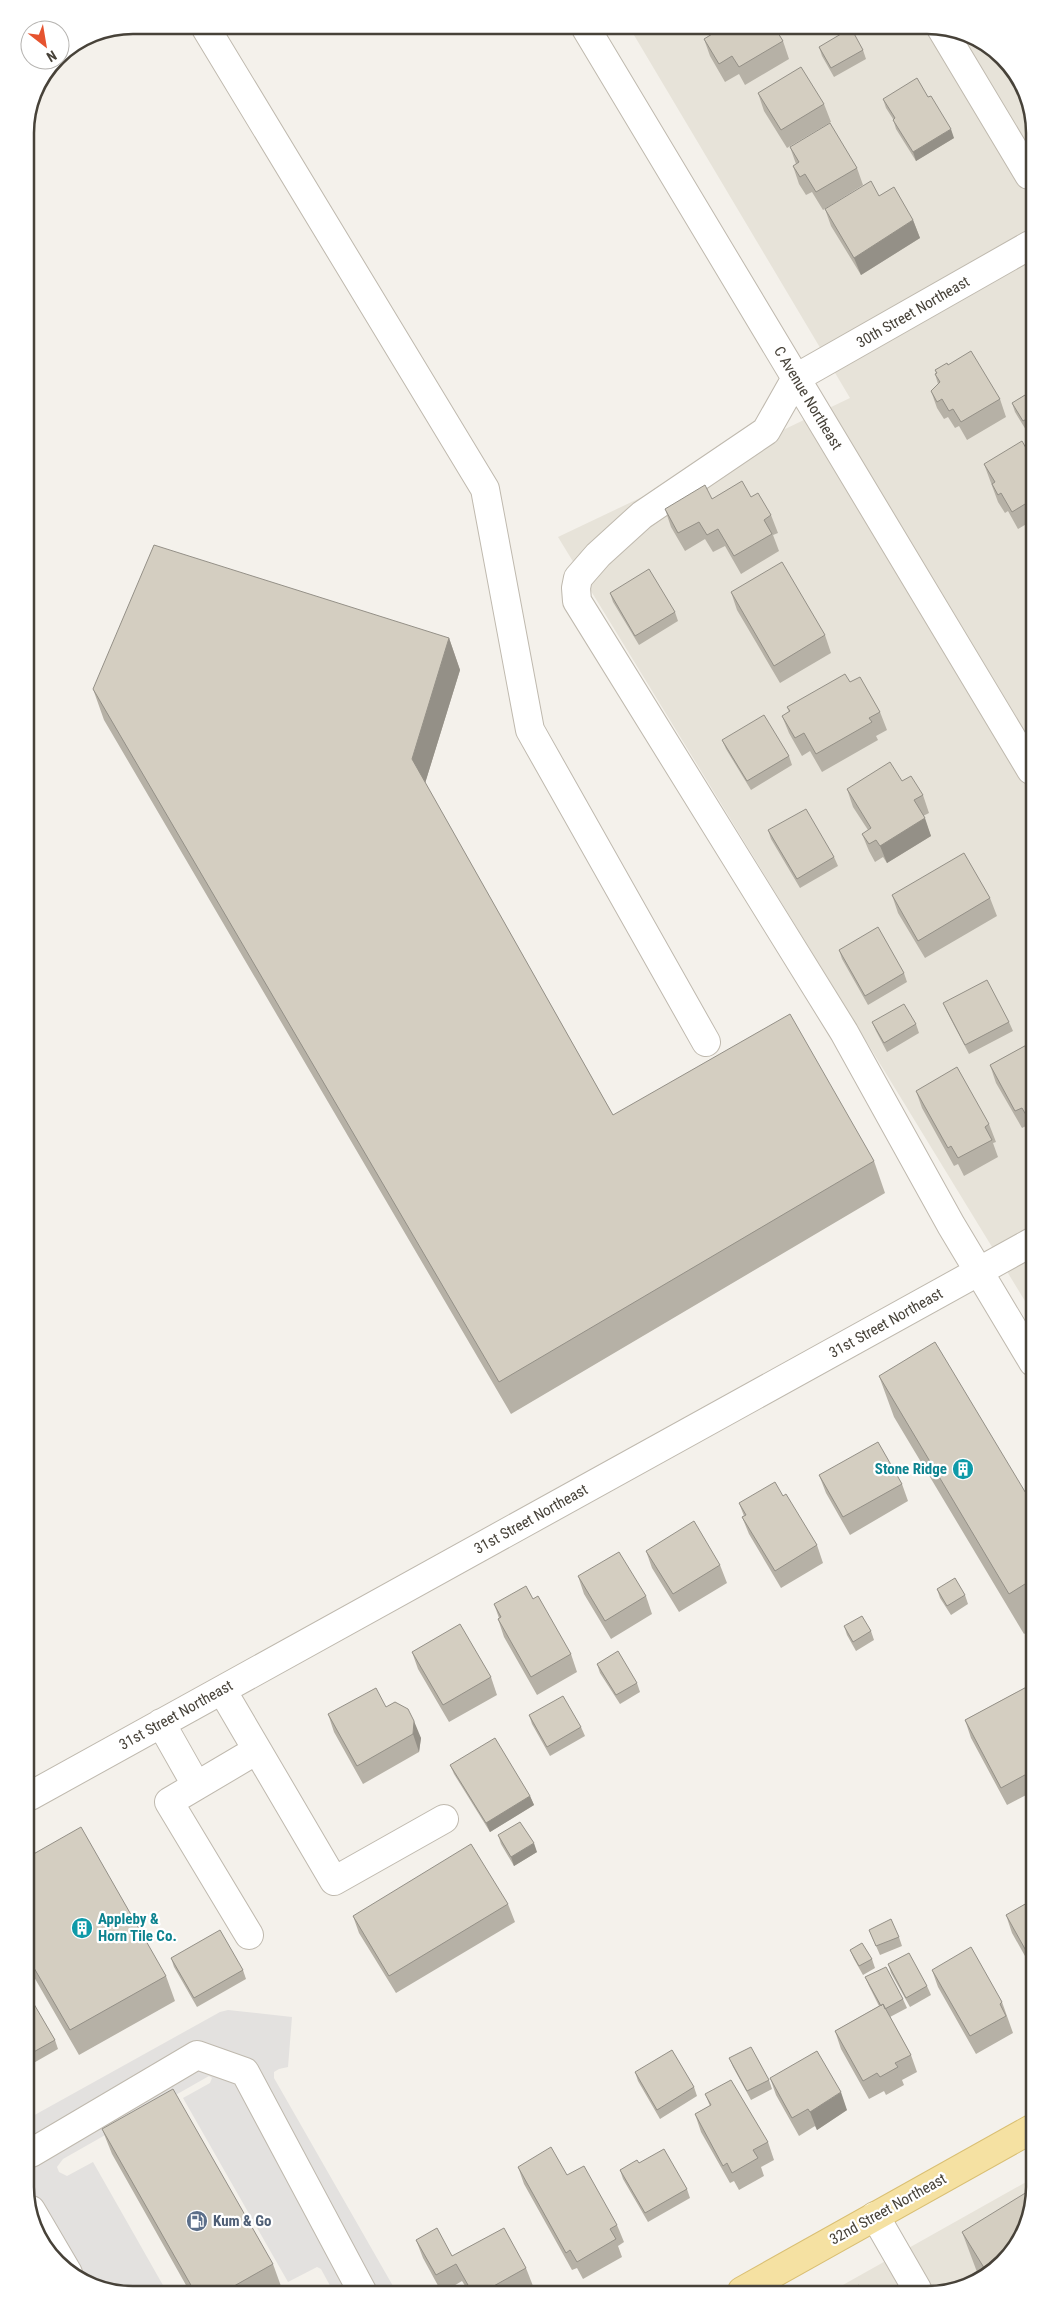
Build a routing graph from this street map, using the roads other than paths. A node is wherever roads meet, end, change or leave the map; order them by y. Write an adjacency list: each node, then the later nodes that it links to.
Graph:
1 (209, 34): 8 (street)
2 (589, 34): 6 (street, C Avenue Northeast)
3 (946, 36): 4 (street)
4 (1026, 170)
5 (1026, 248): 6 (street, 30th Street Northeast)
6 (796, 378): 7 (street, C Avenue Northeast); 10 (street)
7 (1026, 762)
8 (706, 1042)
9 (1026, 1245): 10 (street, 31st Street Northeast)
10 (980, 1271): 11 (street); 12 (street, 31st Street Northeast)
11 (1026, 1350)
12 (222, 1690): 13 (street, 31st Street Northeast); 14 (street)
13 (161, 1723): 15 (street); 16 (street, 31st Street Northeast)
14 (257, 1750): 15 (street); 17 (street)
15 (196, 1785): 18 (street)
16 (34, 1794)
17 (444, 1819)
18 (248, 1935)
19 (1026, 2132): 21 (main road, 32nd Street Northeast)
20 (34, 2151): 22 (street)
21 (875, 2216): 23 (main road, 32nd Street Northeast); 24 (street)
22 (359, 2286)
23 (751, 2286)
24 (915, 2286)

